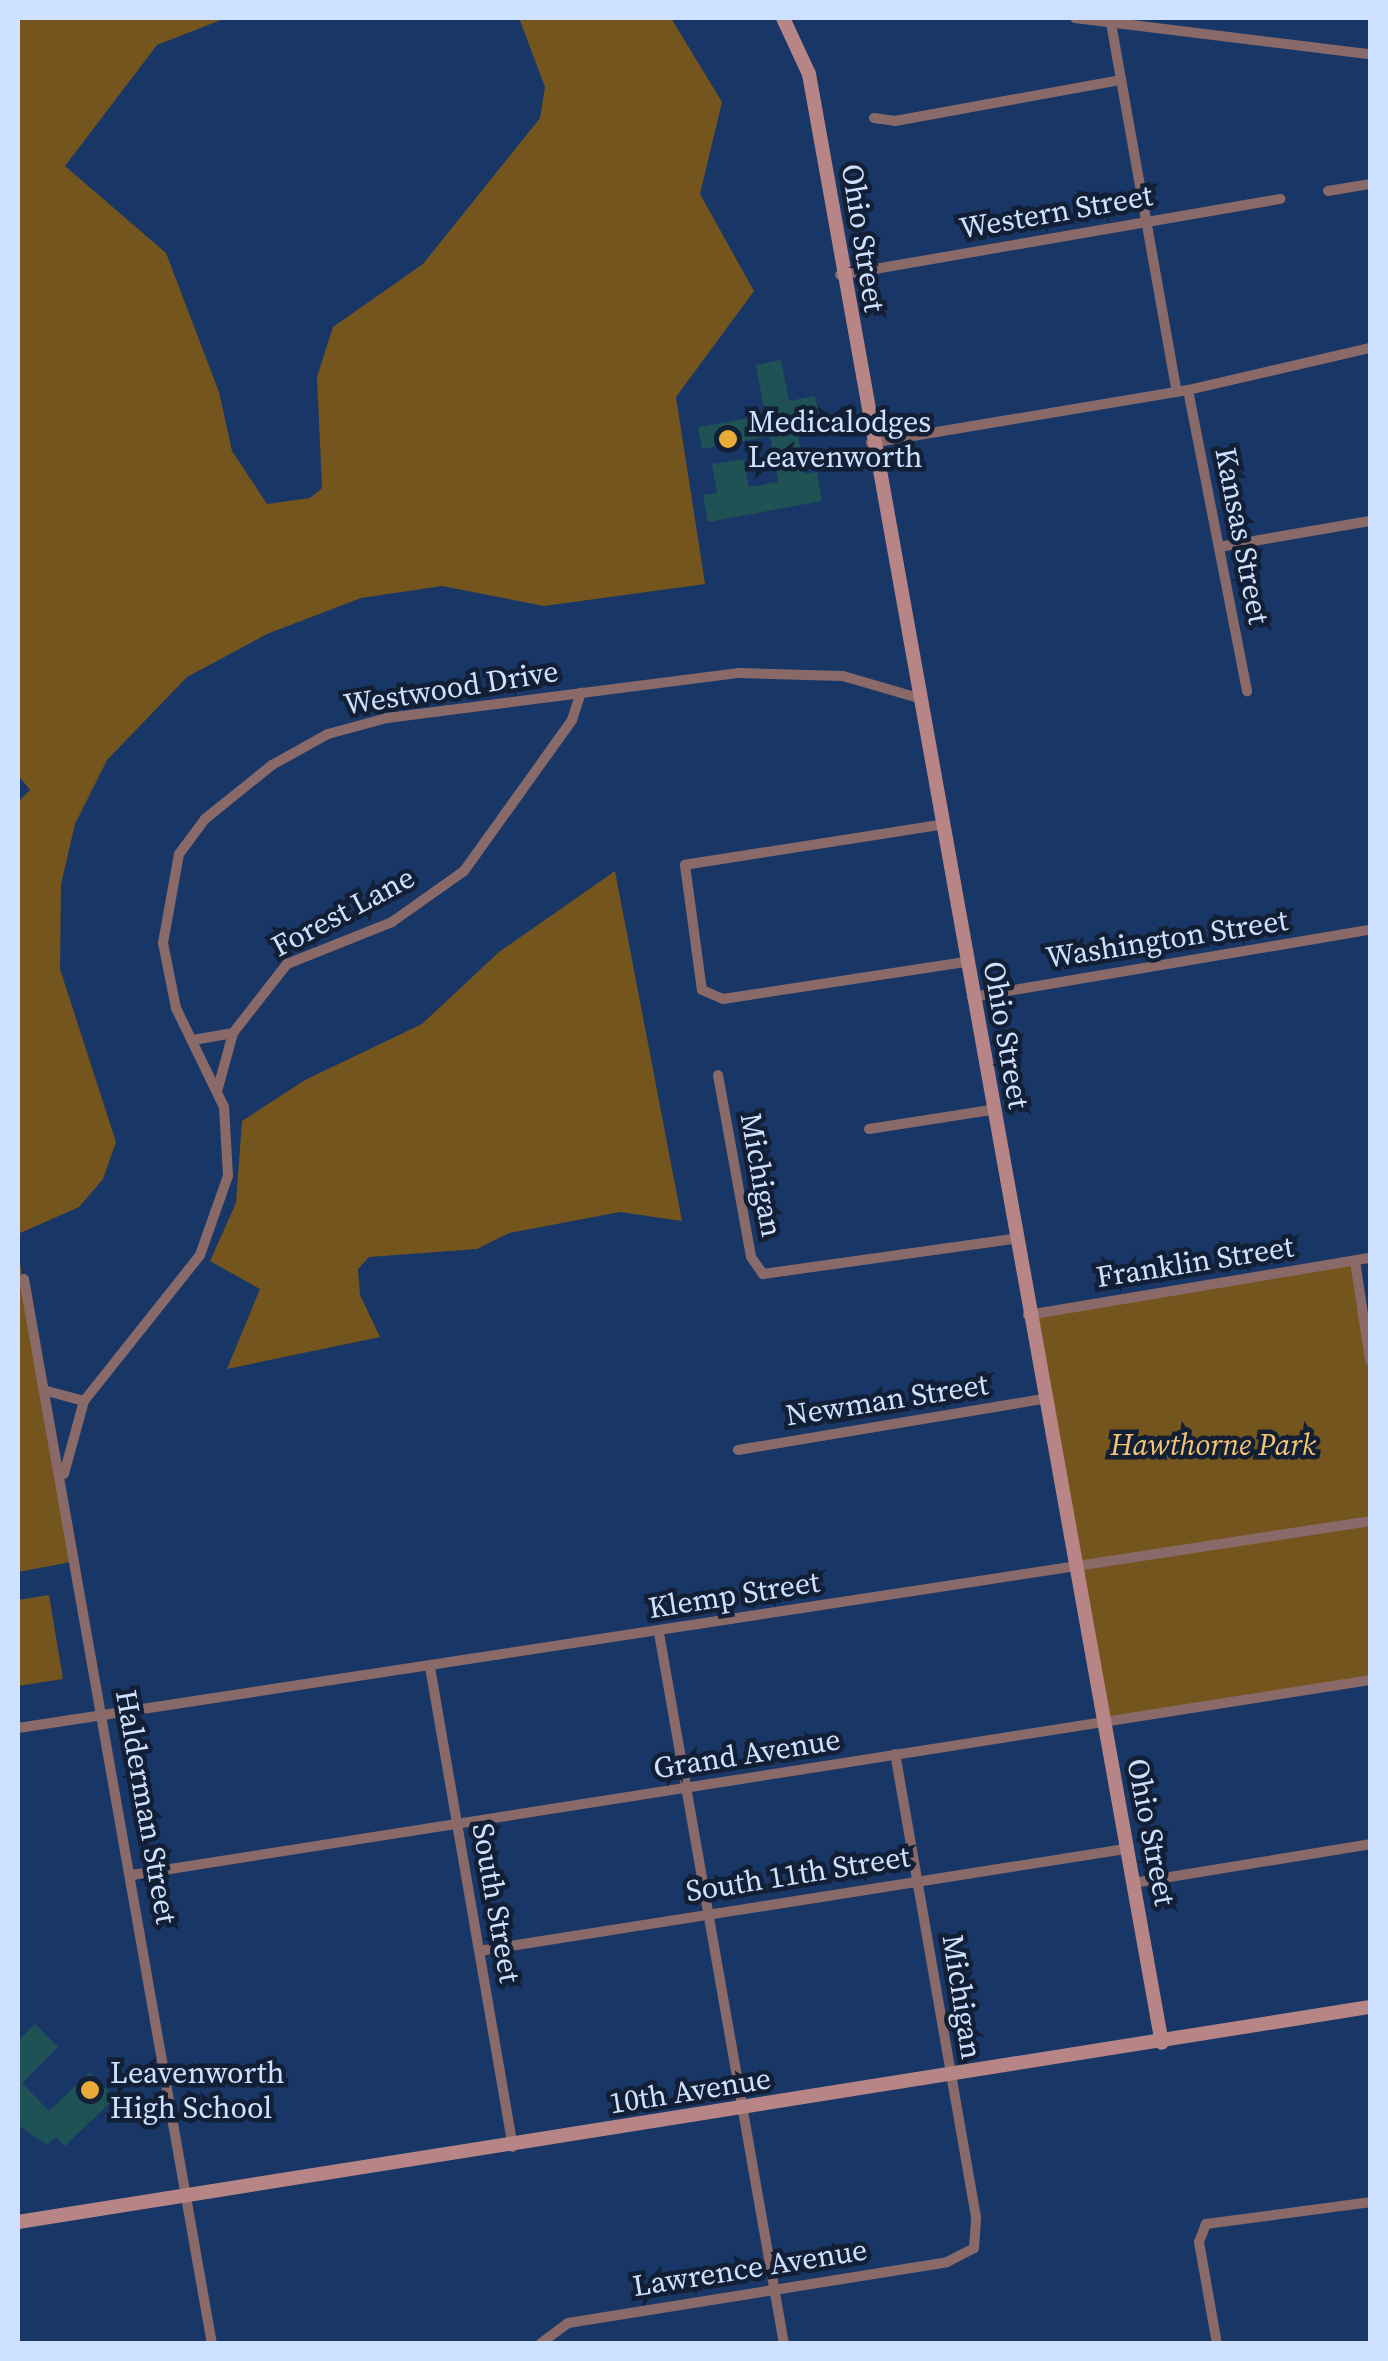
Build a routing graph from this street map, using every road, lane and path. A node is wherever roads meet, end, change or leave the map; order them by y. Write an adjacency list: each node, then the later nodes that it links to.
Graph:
1 (783, 18): 11 (street, Ohio Street)
2 (1075, 18): 3 (street)
3 (1111, 24): 4 (street); 5 (street, Kansas Street)
4 (1370, 54)
5 (1121, 80): 6 (street); 10 (street, Kansas Street)
6 (874, 118)
7 (1370, 184): 8 (street)
8 (1328, 191)
9 (1280, 199): 10 (street, Western Street)
10 (1146, 222): 11 (street, Western Street); 13 (street, Kansas Street)
11 (840, 275): 14 (street, Ohio Street)
12 (1370, 348): 13 (street)
13 (1182, 392): 14 (street); 16 (street, Kansas Street)
14 (870, 443): 19 (street, Ohio Street)
15 (1370, 521): 16 (street)
16 (1219, 547): 17 (street, Kansas Street)
17 (1247, 691)
18 (581, 692): 19 (street, Westwood Drive); 24 (street, Forest Lane); 25 (street, Westwood Drive)
19 (915, 697): 20 (street, Ohio Street)
20 (939, 825): 22 (street, Ohio Street); 22 (street)
21 (1370, 930): 23 (street, Washington Street)
22 (965, 962): 23 (street, Ohio Street)
23 (972, 997): 28 (street, Ohio Street)
24 (233, 1033): 25 (street); 27 (street, Forest Lane)
25 (193, 1040): 27 (street, Westwood Drive)
26 (718, 1075): 30 (street, Michigan)
27 (218, 1089): 38 (street, Westwood Drive)
28 (991, 1110): 29 (street); 30 (street, Ohio Street)
29 (869, 1129)
30 (1014, 1239): 34 (street, Ohio Street)
31 (1370, 1258): 32 (street, Franklin Street)
32 (1355, 1261): 34 (street, Franklin Street); 35 (street)
33 (24, 1280): 36 (street, Halderman Street)
34 (1028, 1315): 37 (street, Ohio Street)
35 (1370, 1354)
36 (47, 1391): 38 (street); 40 (street, Halderman Street)
37 (1044, 1399): 39 (street, Newman Street); 42 (street, Ohio Street)
38 (84, 1402): 40 (street, Westwood Drive)
39 (738, 1450)
40 (64, 1474): 46 (street, Halderman Street)
41 (1370, 1521): 42 (street, Klemp Street)
42 (1075, 1568): 43 (street, Klemp Street); 47 (street, Ohio Street)
43 (659, 1633): 44 (street, Klemp Street); 50 (street)
44 (430, 1667): 46 (street, Klemp Street); 51 (street, South Street)
45 (1370, 1680): 47 (street, Grand Avenue)
46 (105, 1714): 48 (street); 54 (street, Halderman Street)
47 (1102, 1721): 49 (street, Grand Avenue); 53 (street, Ohio Street)
48 (18, 1728)
49 (895, 1754): 50 (street, Grand Avenue); 55 (street, Michigan)
50 (685, 1790): 51 (street, Grand Avenue); 57 (street)
51 (456, 1825): 54 (street, Grand Avenue); 58 (street, South Street)
52 (1370, 1844): 56 (street)
53 (1125, 1849): 55 (street, South 11th Street); 56 (street, Ohio Street)
54 (132, 1875): 64 (street, Halderman Street)
55 (918, 1880): 57 (street, South 11th Street); 61 (street, Michigan)
56 (1133, 1883): 60 (street, Ohio Street)
57 (708, 1914): 58 (street, South 11th Street); 62 (street)
58 (480, 1951): 63 (street, South Street)
59 (1370, 2007): 60 (street, 10th Avenue)
60 (1162, 2043): 61 (street, 10th Avenue)
61 (950, 2076): 62 (street, 10th Avenue); 67 (street, Michigan)
62 (744, 2110): 63 (street, 10th Avenue); 68 (street)
63 (514, 2148): 64 (street, 10th Avenue)
64 (188, 2194): 66 (street, 10th Avenue); 69 (street, Halderman Street)
65 (1370, 2202): 72 (street)
66 (18, 2222)
67 (974, 2248): 68 (street, Lawrence Avenue)
68 (775, 2290): 70 (street, Lawrence Avenue); 71 (street)
69 (212, 2344)
70 (540, 2344)
71 (784, 2344)
72 (1217, 2344)

